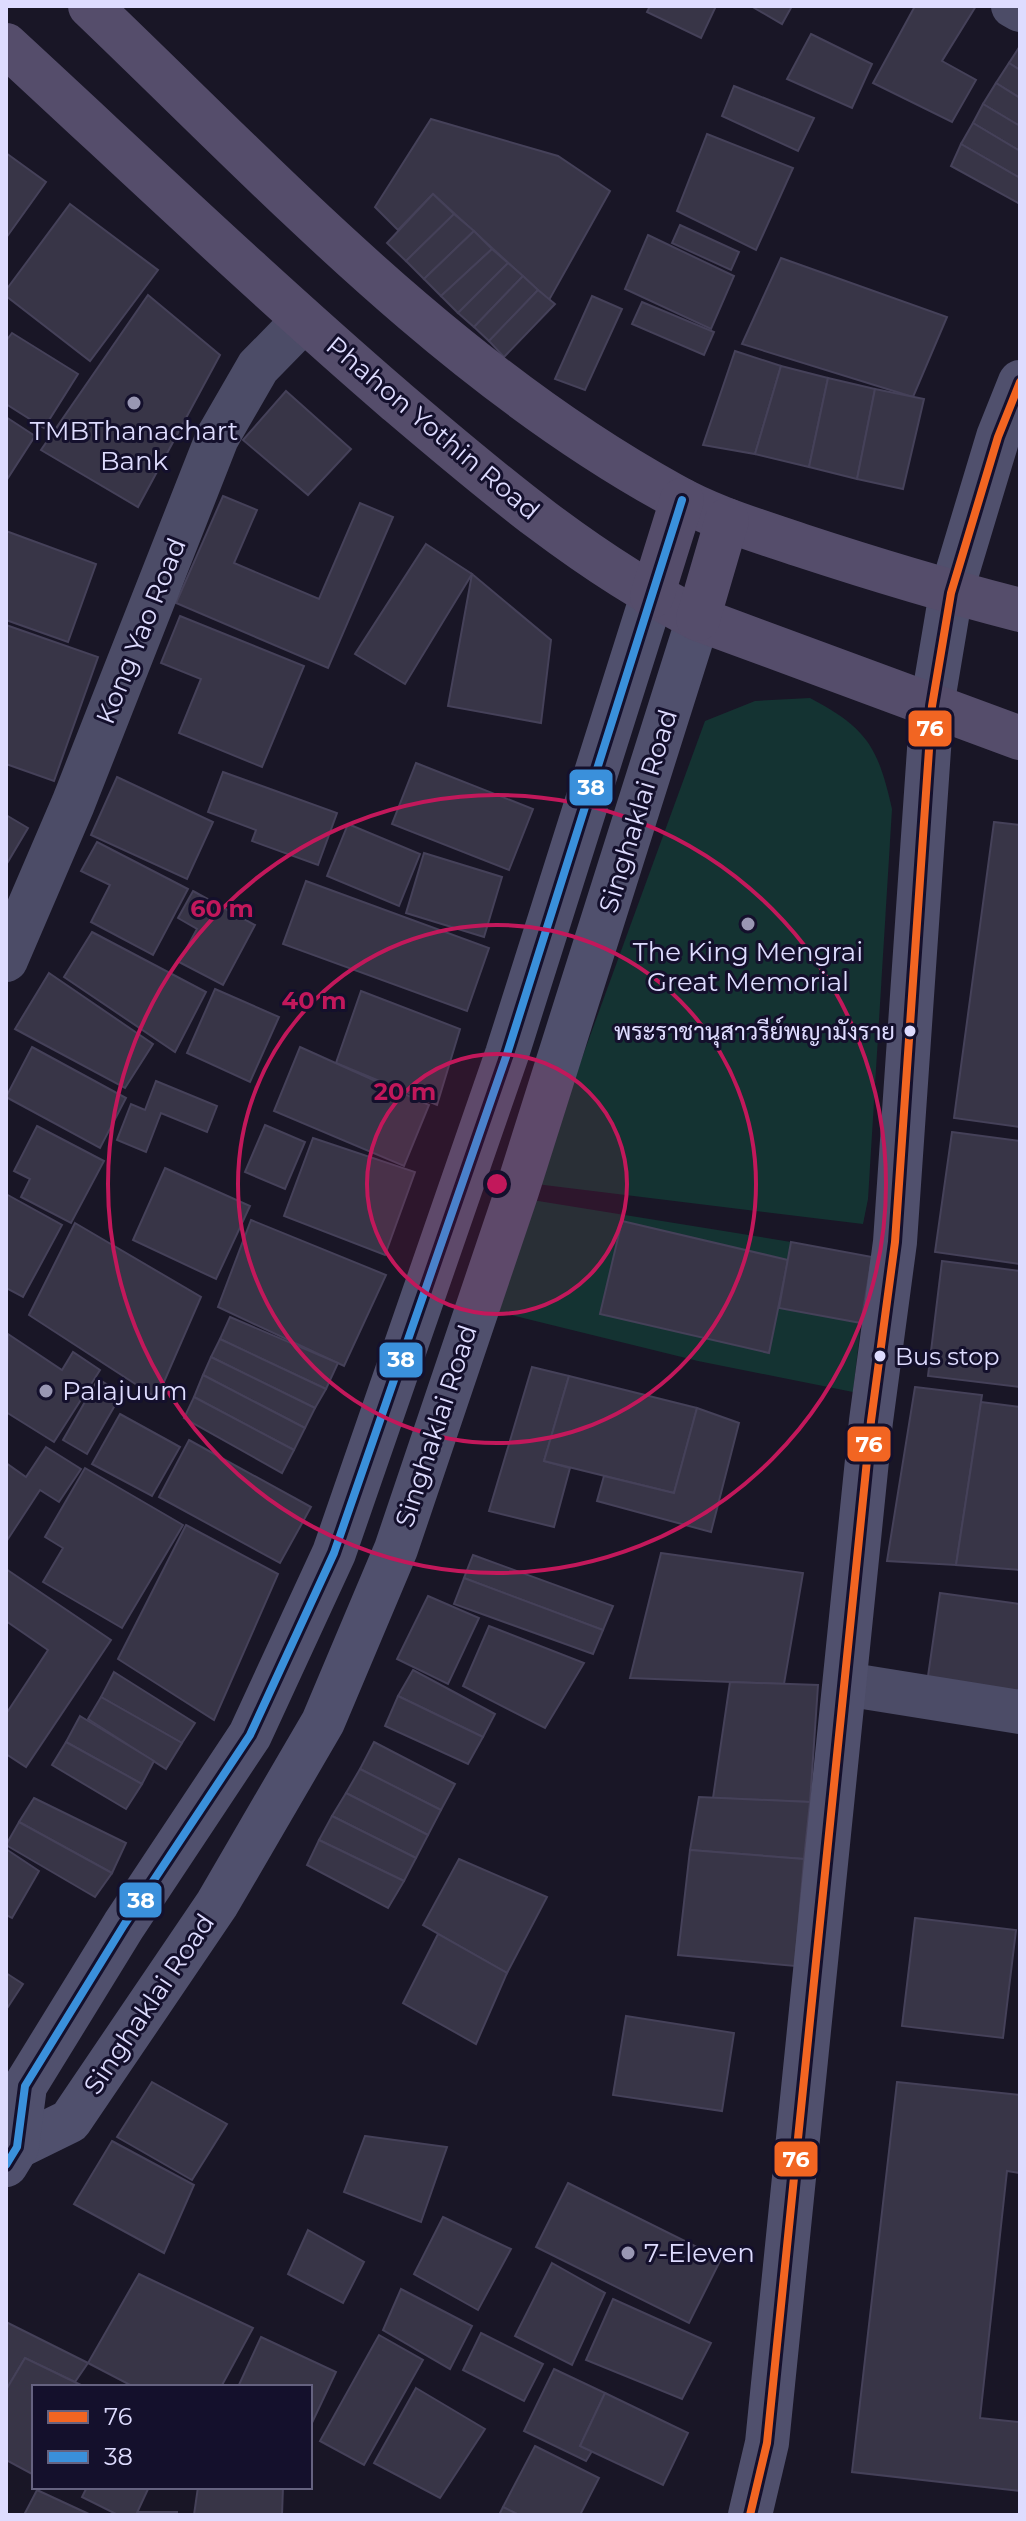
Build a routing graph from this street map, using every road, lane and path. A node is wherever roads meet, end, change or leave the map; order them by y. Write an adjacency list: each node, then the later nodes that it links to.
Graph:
1 (90, 6): 7 (main road)
2 (1013, 6): 3 (street)
3 (1020, 10)
4 (6, 45): 5 (main road, Phahon Yothin Road)
5 (303, 321): 11 (main road, Phahon Yothin Road); 16 (street, Kong Yao Road)
6 (1020, 382): 9 (main road)
7 (682, 500): 8 (main road); 11 (main road)
8 (727, 520): 9 (main road); 13 (main road)
9 (951, 593): 10 (main road); 12 (main road); 14 (main road)
10 (1020, 593)
11 (652, 596): 13 (main road, Phahon Yothin Road); 19 (main road, Singhaklai Road)
12 (1020, 610)
13 (698, 619): 14 (main road, Phahon Yothin Road); 19 (main road, Singhaklai Road)
14 (932, 706): 15 (main road, Phahon Yothin Road); 17 (main road)
15 (1020, 738)
16 (6, 960)
17 (845, 1684): 18 (street); 20 (main road)
18 (1020, 1712)
19 (11, 2156)
20 (750, 2515)

